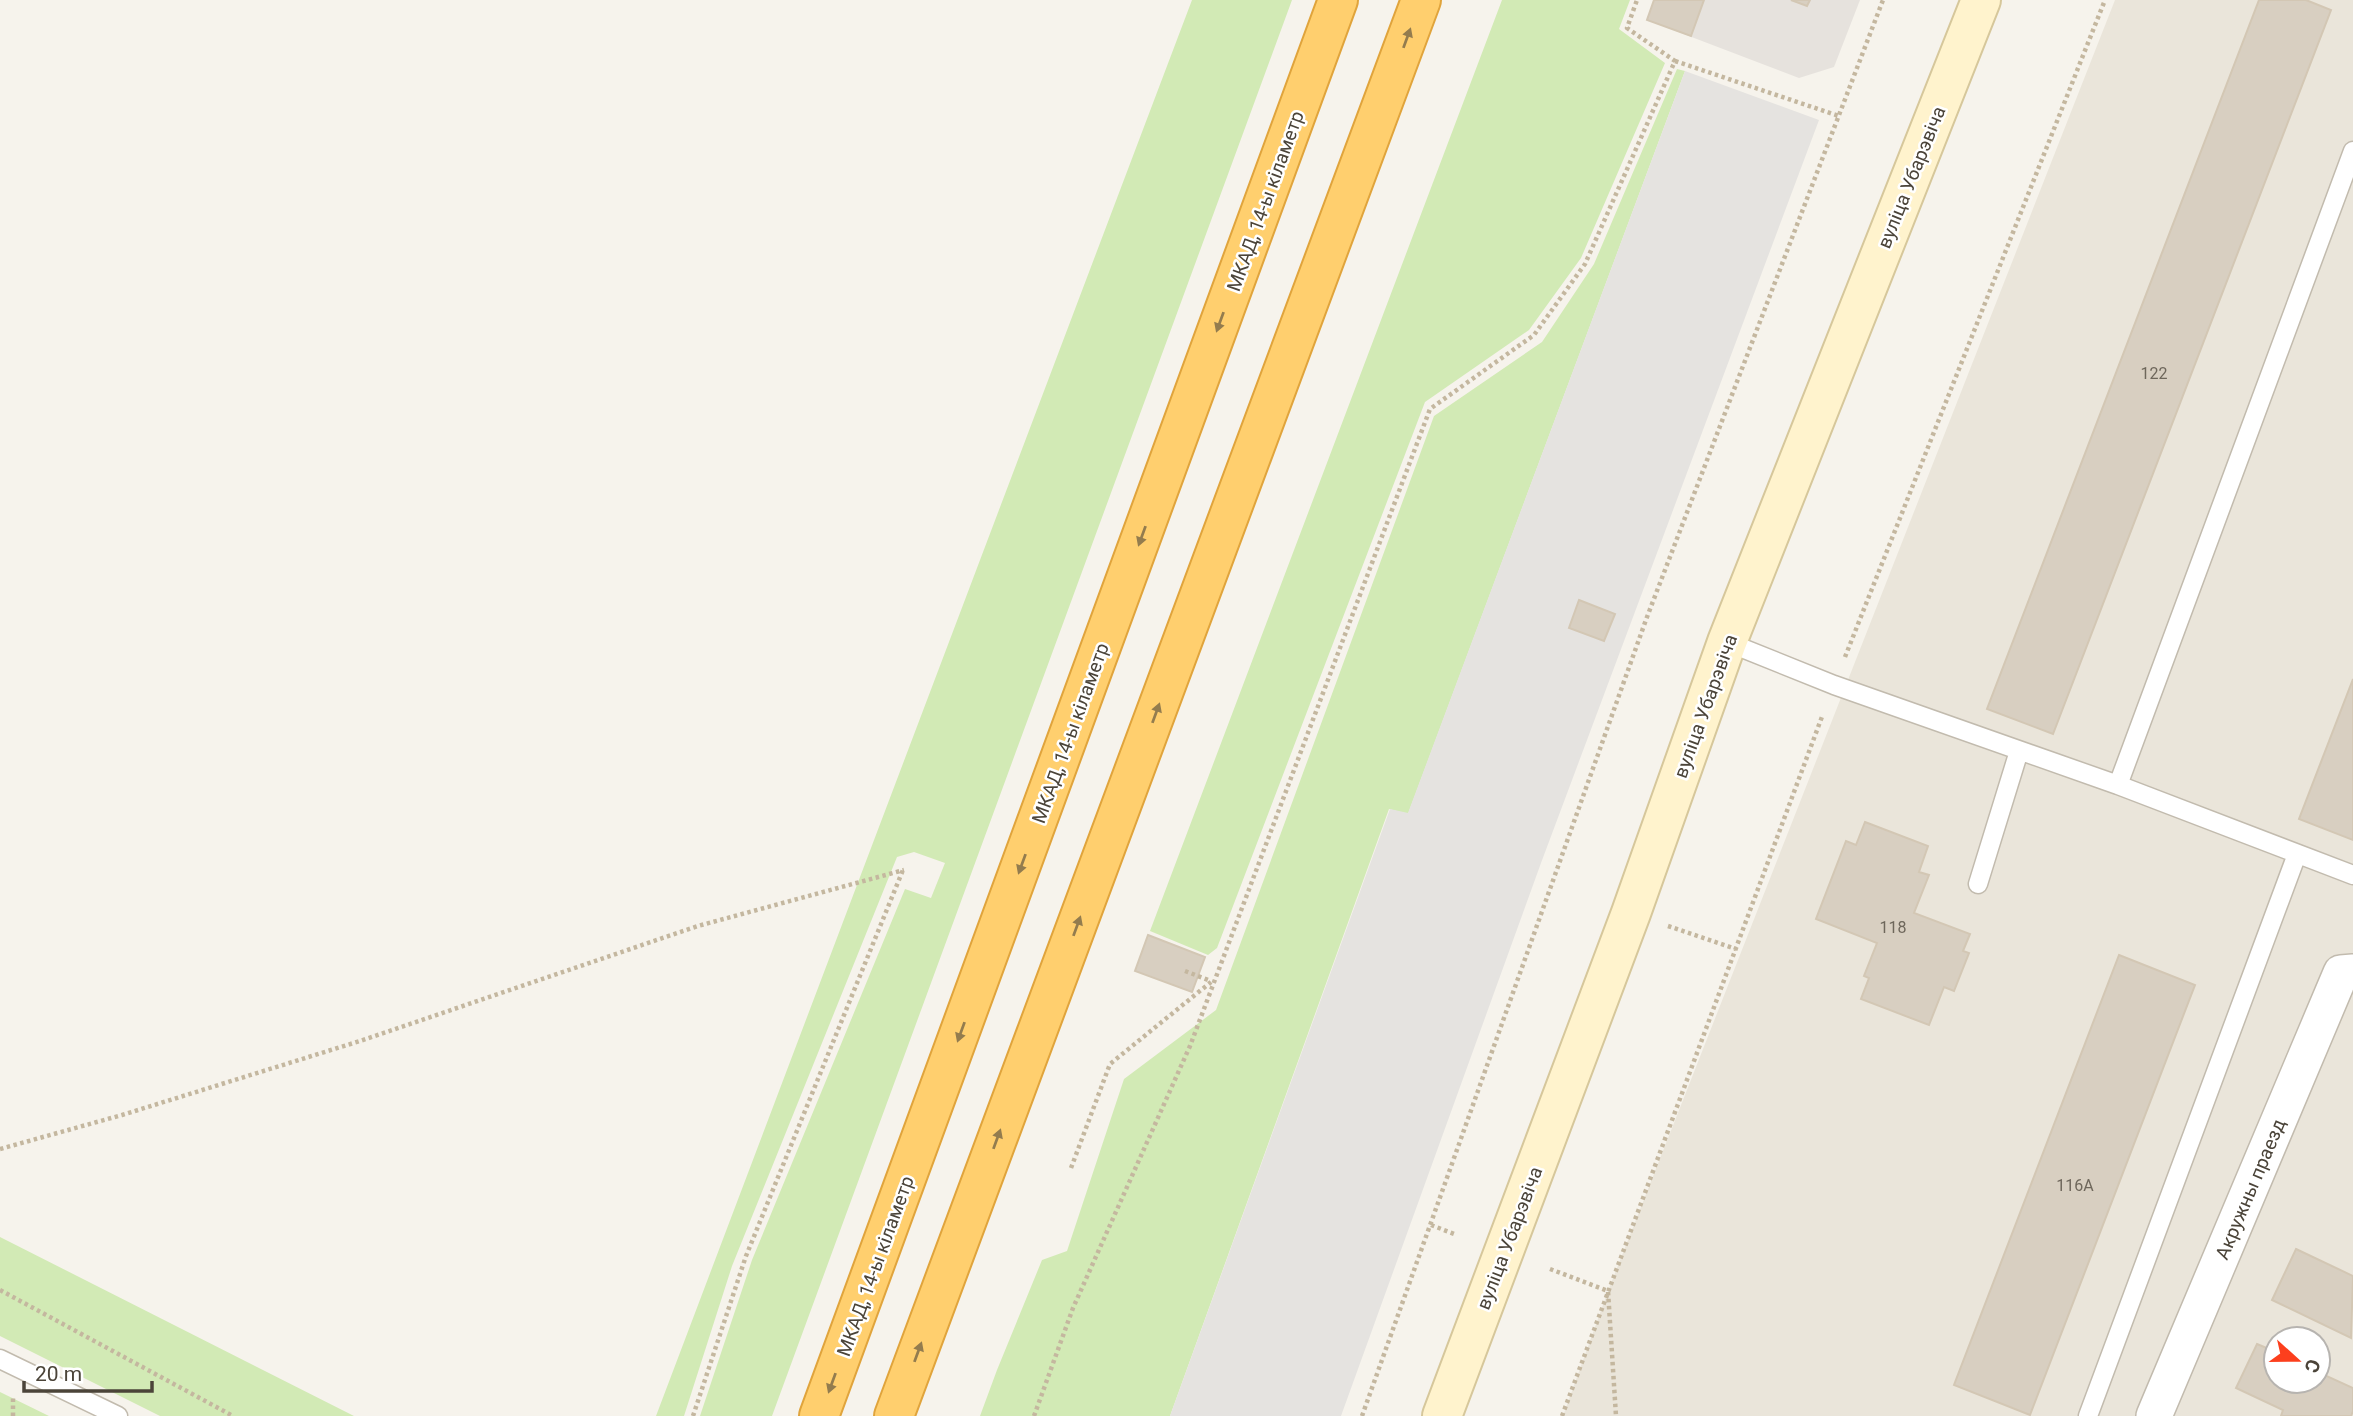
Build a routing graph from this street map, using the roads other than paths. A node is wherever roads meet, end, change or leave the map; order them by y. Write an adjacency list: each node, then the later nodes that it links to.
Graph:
1 (1338, 0): 14 (highway, МКАД, 14-ы кіламетр, one-way to 14)
2 (1421, 0): 15 (highway, one-way to 2)
3 (1981, 0): 5 (main road, вуліца Убарэвіча)
4 (2353, 151): 7 (lane)
5 (1727, 642): 6 (lane); 16 (main road, вуліца Убарэвіча)
6 (2019, 751): 7 (lane); 10 (lane)
7 (2118, 785): 8 (lane)
8 (2297, 854): 9 (lane); 17 (lane)
9 (2353, 875)
10 (1978, 884)
11 (2353, 972): 18 (street, Акружны праезд)
12 (0, 1359): 13 (lane)
13 (118, 1416)
14 (820, 1416)
15 (894, 1416)
16 (1442, 1416)
17 (2088, 1416)
18 (2154, 1416)

